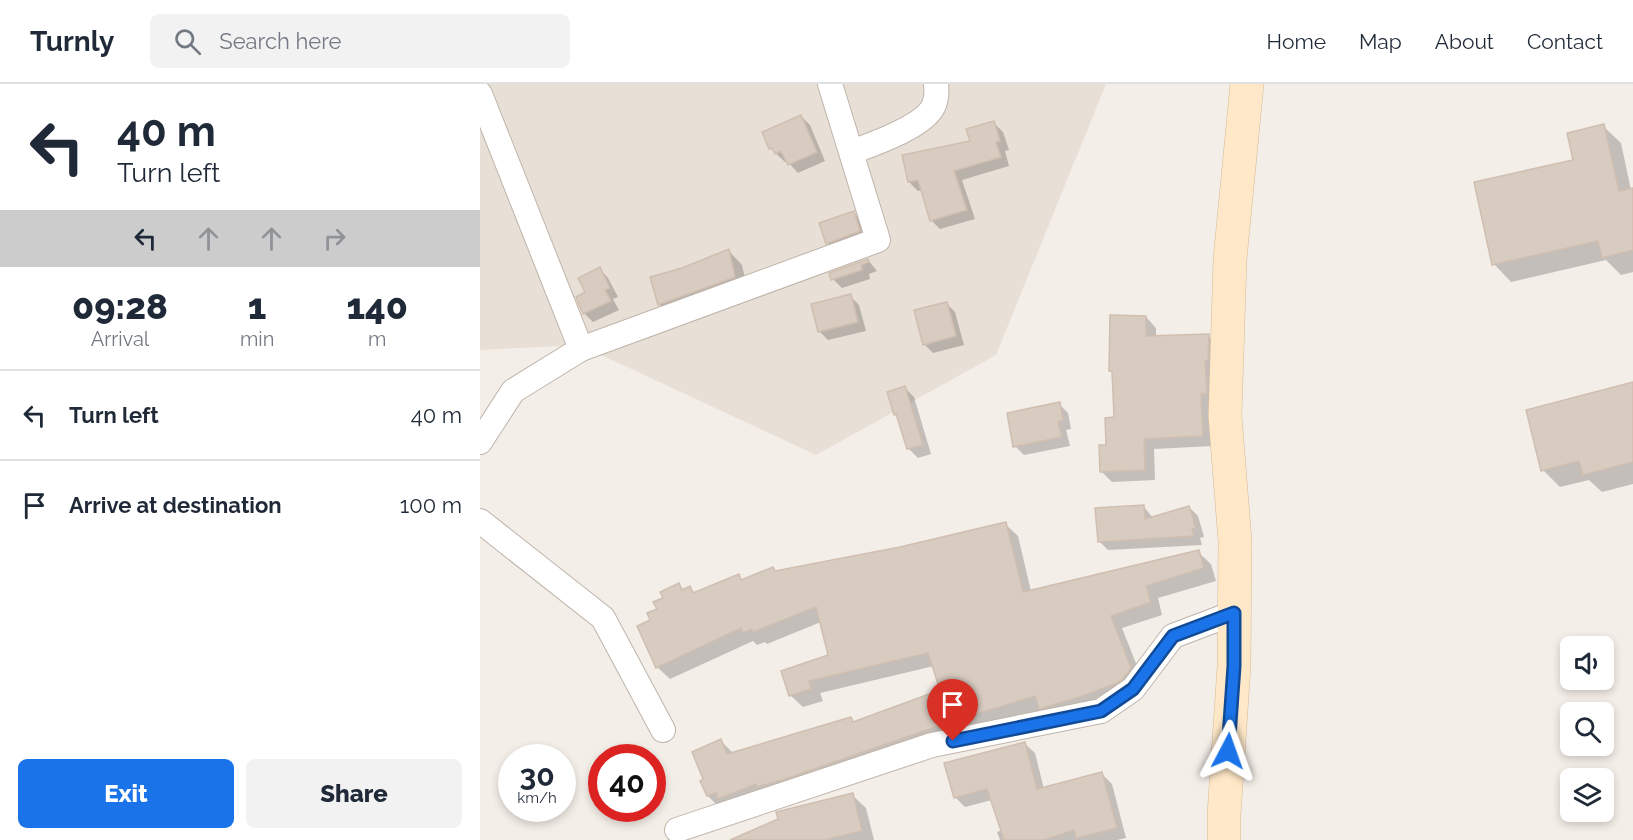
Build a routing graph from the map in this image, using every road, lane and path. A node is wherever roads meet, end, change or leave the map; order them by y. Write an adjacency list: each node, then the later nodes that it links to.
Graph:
1 (830, 84): 5 (street)
2 (936, 84): 5 (street)
3 (1248, 84): 9 (street)
4 (480, 94): 6 (street)
5 (852, 152): 6 (street)
6 (581, 350): 7 (street)
7 (480, 442)
8 (480, 521): 10 (street)
9 (1234, 613): 11 (street); 12 (street)
10 (663, 730)
11 (677, 830)
12 (1224, 840)

